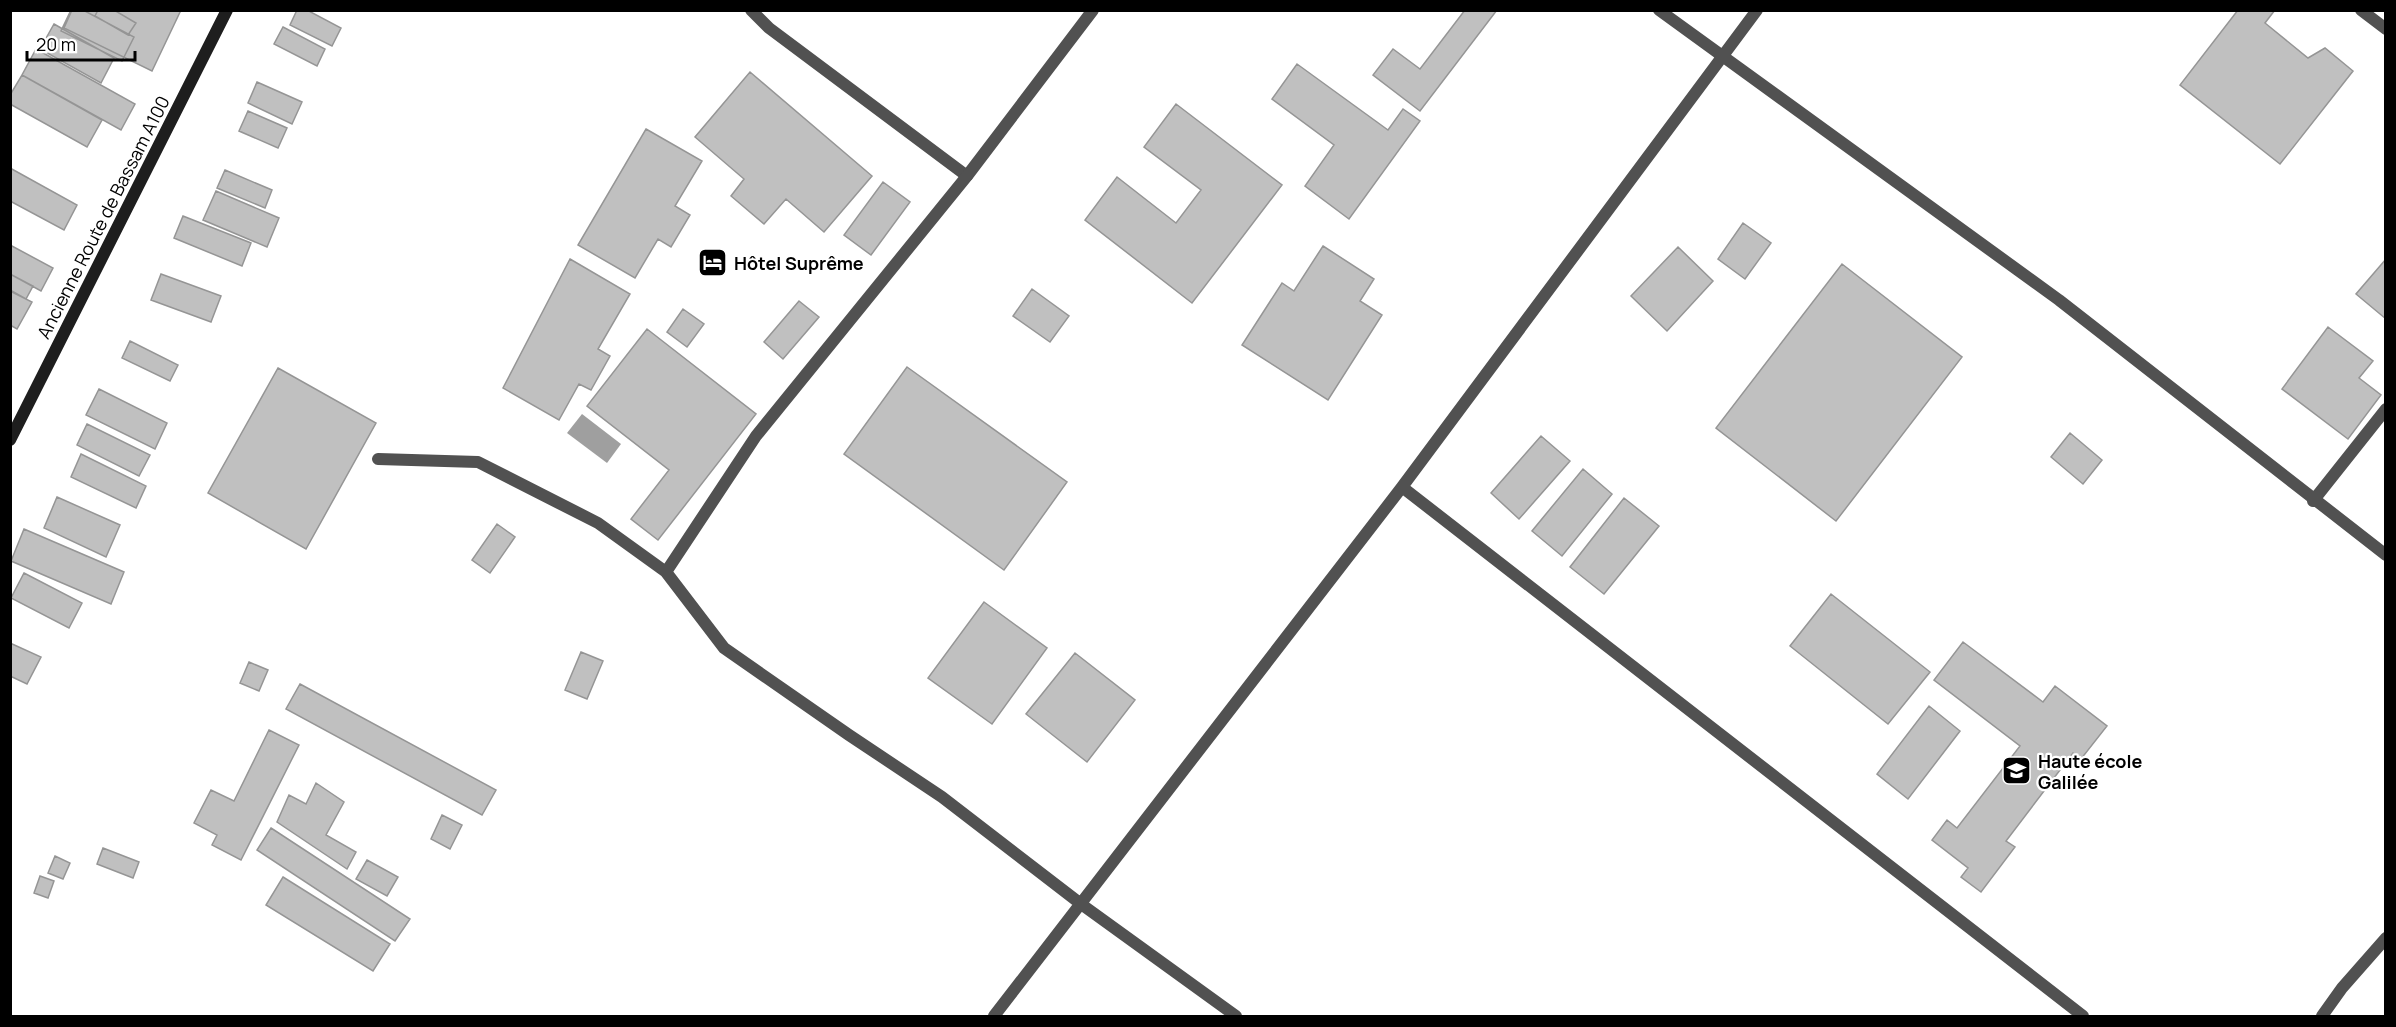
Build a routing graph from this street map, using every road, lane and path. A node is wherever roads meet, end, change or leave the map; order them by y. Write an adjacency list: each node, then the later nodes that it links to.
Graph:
1 (227, 10): 11 (main road, Ancienne Route de Bassam A100)
2 (752, 10): 9 (street)
3 (1093, 10): 9 (street)
4 (1659, 10): 8 (street)
5 (1757, 10): 8 (street)
6 (2361, 10): 7 (street)
7 (2385, 29)
8 (1721, 57): 13 (street); 14 (street)
9 (967, 176): 16 (street)
10 (2385, 409): 14 (street)
11 (11, 440)
12 (378, 459): 16 (street)
13 (1402, 487): 17 (street); 21 (street)
14 (2313, 501): 15 (street)
15 (2385, 555)
16 (666, 572): 17 (street)
17 (1081, 904): 19 (street); 20 (street)
18 (2385, 938): 22 (street)
19 (994, 1017)
20 (1236, 1017)
21 (2083, 1017)
22 (2322, 1017)

